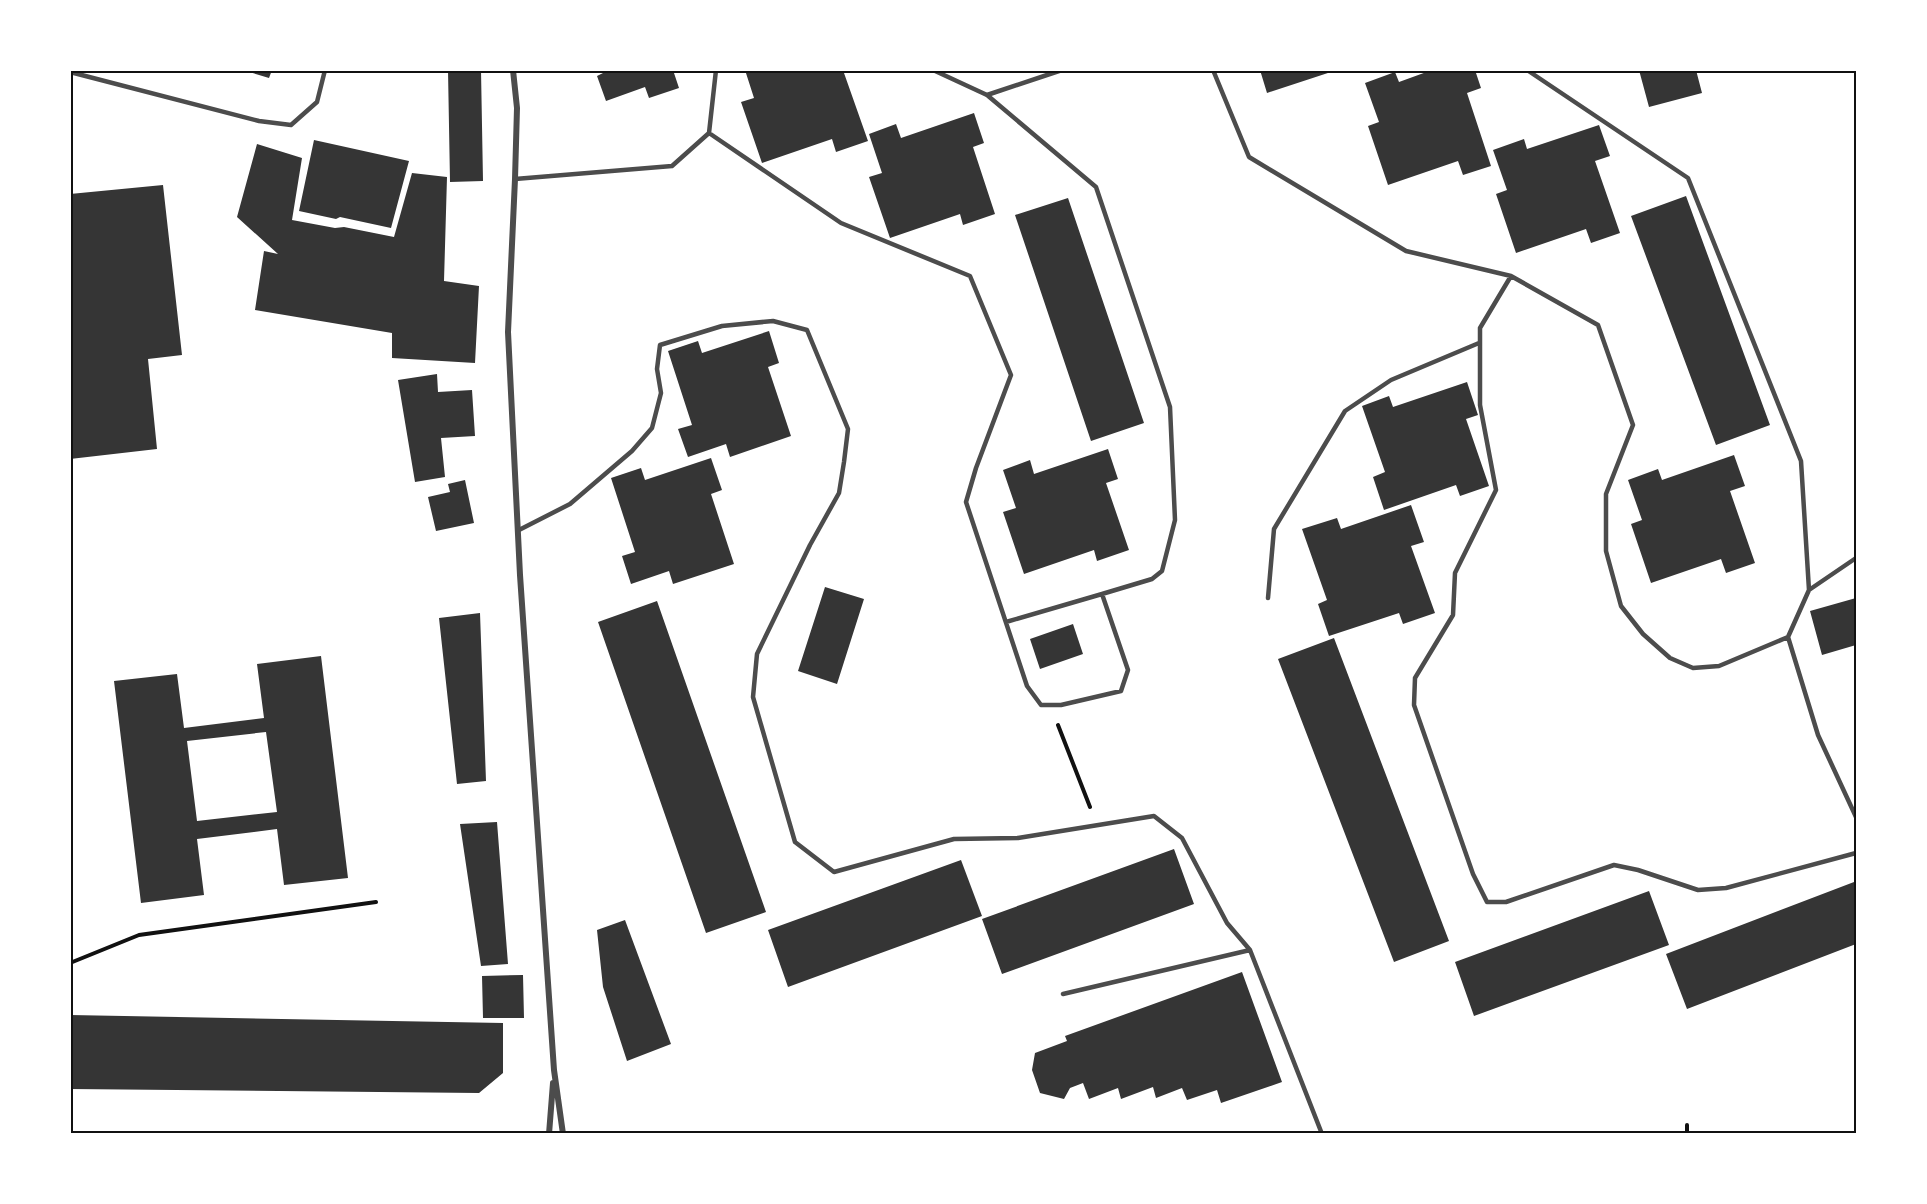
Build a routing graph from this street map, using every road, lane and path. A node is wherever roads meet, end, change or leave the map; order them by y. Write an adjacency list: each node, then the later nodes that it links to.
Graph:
1 (325, 70): 8 (lane)
2 (513, 70): 11 (street)
3 (716, 70): 10 (lane)
4 (933, 70): 9 (lane)
5 (1062, 70): 9 (lane)
6 (1213, 70): 12 (lane)
7 (1527, 70): 16 (lane)
8 (70, 72)
9 (987, 95): 17 (lane)
10 (709, 133): 11 (lane); 19 (lane)
11 (515, 179): 14 (street)
12 (1511, 276): 13 (lane); 20 (lane)
13 (1479, 343): 18 (lane); 24 (lane)
14 (519, 530): 23 (lane); 29 (street)
15 (1857, 558): 16 (lane)
16 (1809, 590): 20 (lane)
17 (1102, 594): 19 (lane); 21 (lane)
18 (1268, 598)
19 (1006, 622): 21 (lane)
20 (1788, 638): 22 (lane)
21 (1050, 705): 23 (path)
22 (1857, 817)
23 (1097, 825): 26 (lane)
24 (1857, 853)
25 (376, 902): 27 (path)
26 (1250, 950): 28 (lane); 33 (lane)
27 (70, 963)
28 (1063, 994)
29 (554, 1070): 31 (street); 32 (street)
30 (1687, 1125): 34 (path)
31 (549, 1134)
32 (563, 1134)
33 (1322, 1134)
34 (1687, 1134)

